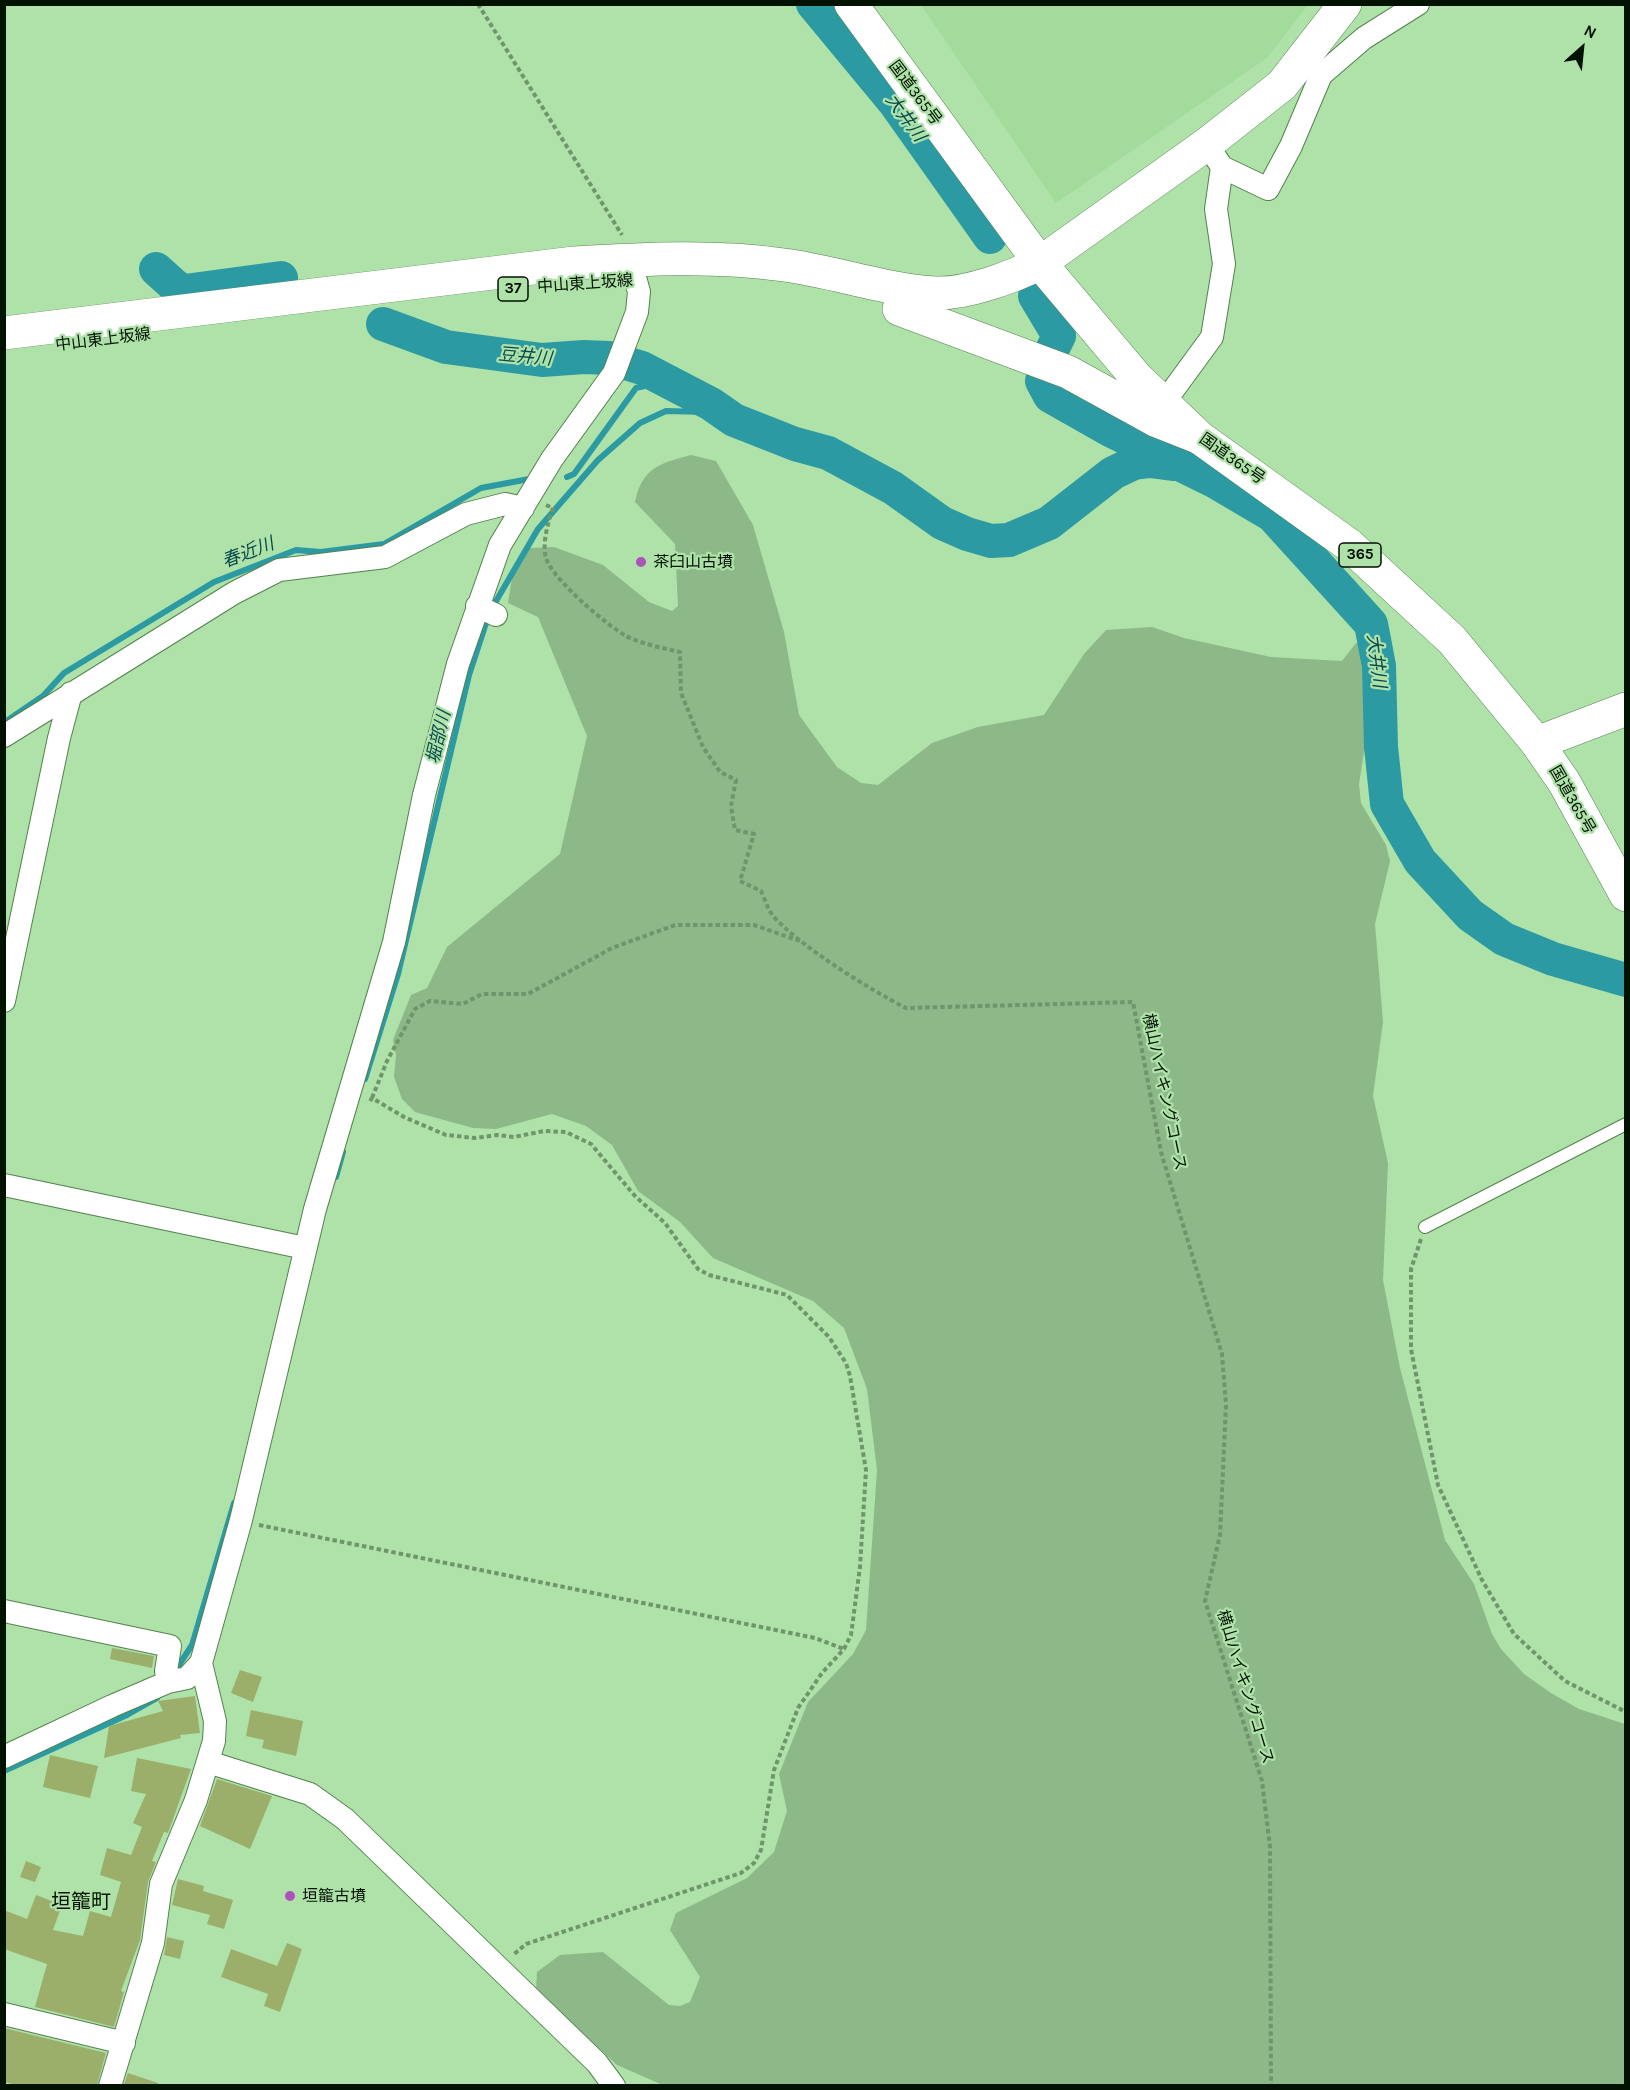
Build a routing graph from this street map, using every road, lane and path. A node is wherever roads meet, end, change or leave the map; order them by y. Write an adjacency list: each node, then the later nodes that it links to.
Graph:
1 (478, 4): 7 (path)
2 (851, 4): 6 (main road, 国道365号 / 365)
3 (1345, 4): 5 (main road, 中山東上坂線)
4 (1418, 4): 5 (street)
5 (1214, 155): 6 (main road, 中山東上坂線); 12 (street)
6 (1040, 263): 8 (main road, 中山東上坂線 / 37); 12 (main road, 国道365号 / 365)
7 (633, 270): 8 (main road, 中山東上坂線 / 37); 9 (main road, 中山東上坂線 / 37); 10 (main road, 中山東上坂線 / 37); 11 (main road, 中山東上坂線 / 37); 14 (street)
8 (1011, 278): 9 (main road, 中山東上坂線 / 37)
9 (899, 309): 13 (main road)
10 (4, 333)
11 (4, 352)
12 (1162, 402): 13 (main road, 国道365号 / 365)
13 (1200, 438): 18 (main road, 国道365号 / 365)
14 (526, 503): 15 (street); 20 (path, 横山ハイキングコース); 27 (street)
15 (71, 693): 17 (street); 21 (street)
16 (1626, 709): 18 (main road)
17 (4, 736)
18 (1537, 743): 19 (main road, 国道365号 / 365)
19 (1626, 896)
20 (804, 943): 22 (path); 41 (path, 横山ハイキングコース)
21 (4, 1001)
22 (372, 1098): 23 (path); 30 (path)
23 (368, 1106)
24 (1626, 1124): 26 (lane)
25 (4, 1185): 27 (street)
26 (1425, 1227): 33 (path)
27 (305, 1248): 28 (street)
28 (241, 1520): 30 (path); 31 (street)
29 (4, 1611): 32 (street)
30 (844, 1649): 36 (path)
31 (201, 1663): 32 (street); 35 (street)
32 (168, 1682): 34 (street)
33 (1626, 1712)
34 (4, 1757)
35 (208, 1762): 36 (street); 38 (street)
36 (500, 1967): 40 (street)
37 (4, 2014): 38 (street)
38 (124, 2043): 39 (street)
39 (110, 2085)
40 (614, 2085)
41 (1270, 2085)

